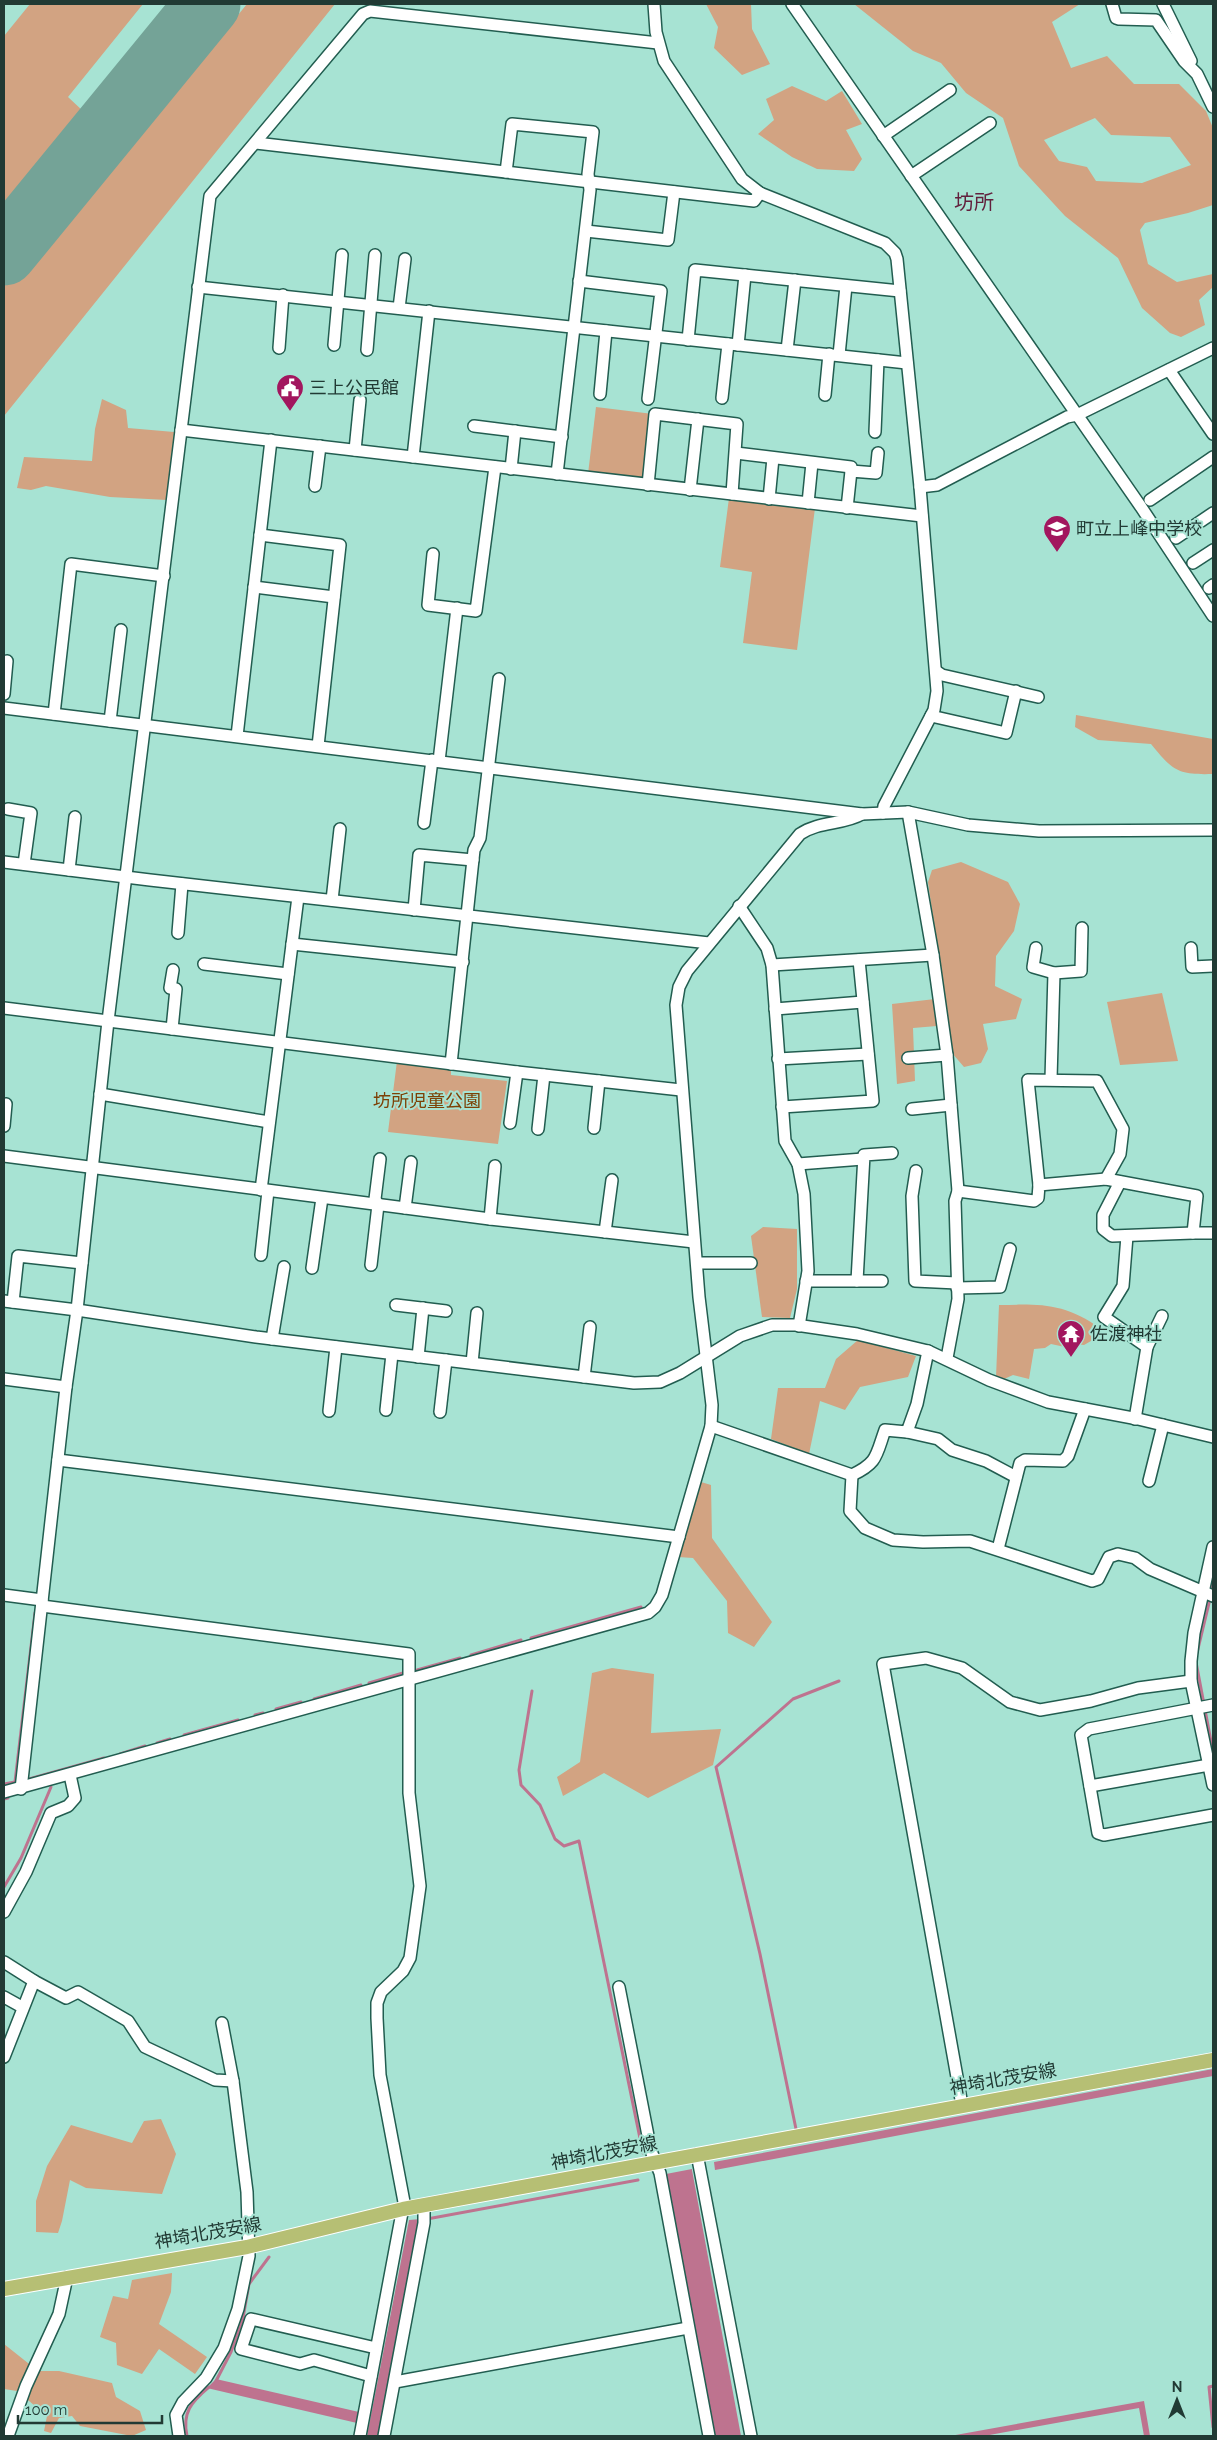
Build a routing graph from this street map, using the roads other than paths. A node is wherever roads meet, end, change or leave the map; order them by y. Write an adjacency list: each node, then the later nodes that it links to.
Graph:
1 (654, 4): 5 (street)
2 (792, 4): 10 (street)
3 (1112, 4): 6 (street)
4 (1163, 4): 6 (street)
5 (658, 42): 11 (street); 16 (street)
6 (1197, 74): 8 (street)
7 (950, 90): 10 (street)
8 (1213, 106)
9 (990, 123): 13 (street)
10 (883, 136): 13 (street)
11 (256, 143): 12 (street); 25 (street)
12 (506, 172): 14 (street); 14 (street)
13 (911, 176): 51 (street)
14 (589, 182): 15 (street); 17 (street)
15 (674, 192): 16 (street); 17 (street)
16 (760, 193): 26 (street)
17 (586, 231): 23 (street)
18 (342, 255): 28 (street)
19 (375, 255): 29 (street)
20 (404, 259): 30 (street)
21 (746, 275): 22 (street); 35 (street); 36 (street)
22 (795, 280): 24 (street); 41 (street)
23 (580, 281): 32 (street); 34 (street)
24 (846, 286): 26 (street); 42 (street)
25 (198, 287): 27 (street); 54 (street)
26 (900, 291): 44 (street)
27 (283, 295): 28 (street); 38 (street)
28 (338, 301): 29 (street); 37 (street)
29 (370, 305): 30 (street); 40 (street)
30 (399, 308): 31 (street)
31 (429, 311): 32 (street); 64 (street)
32 (574, 328): 33 (street); 58 (street)
33 (606, 331): 34 (street); 46 (street)
34 (656, 336): 35 (street); 49 (street)
35 (688, 340): 36 (street)
36 (733, 344): 41 (street); 48 (street)
37 (334, 345)
38 (279, 348)
39 (1213, 348): 45 (street)
40 (367, 350)
41 (788, 350): 42 (street)
42 (834, 355): 43 (street); 47 (street)
43 (878, 360): 44 (street); 56 (street)
44 (907, 363): 74 (street)
45 (1169, 370): 51 (street); 57 (street)
46 (600, 394)
47 (825, 396)
48 (722, 398)
49 (648, 399)
50 (360, 400): 61 (street)
51 (1077, 415): 74 (street); 92 (street)
52 (698, 419): 63 (street); 72 (street); 75 (street)
53 (474, 426): 55 (street)
54 (182, 430): 59 (street); 88 (street)
55 (515, 431): 58 (street); 69 (street)
56 (875, 432)
57 (1213, 434)
58 (562, 437): 71 (street)
59 (271, 440): 60 (street); 83 (street)
60 (320, 446): 61 (street); 73 (street)
61 (355, 450): 64 (street)
62 (878, 453): 70 (street)
63 (736, 454): 66 (street); 76 (street)
64 (413, 457): 68 (street)
65 (1213, 457): 78 (street)
66 (773, 458): 67 (street); 77 (street)
67 (812, 462): 70 (street); 79 (street)
68 (496, 467): 69 (street); 91 (street)
69 (511, 469): 71 (street)
70 (850, 471): 80 (street)
71 (557, 474): 72 (street)
72 (648, 485): 75 (street)
73 (315, 486)
74 (920, 487): 82 (street)
75 (690, 490): 76 (street)
76 (732, 494): 77 (street)
77 (769, 499): 79 (street)
78 (1150, 500)
79 (808, 503): 80 (street)
80 (847, 508): 82 (street)
81 (1213, 514): 84 (street)
82 (922, 516): 95 (street)
83 (260, 535): 89 (street); 90 (street)
84 (1176, 538)
85 (1213, 550): 87 (street)
86 (433, 554): 91 (street)
87 (1193, 564)
88 (164, 576): 101 (street); 104 (street)
89 (254, 587): 90 (street); 105 (street)
90 (334, 597): 106 (street)
91 (457, 608): 107 (street)
92 (1213, 616)
93 (121, 630): 103 (street)
94 (7, 661): 98 (street)
95 (936, 671): 97 (street); 102 (street)
96 (498, 679): 108 (street)
97 (1016, 692): 99 (street); 102 (street)
98 (4, 694)
99 (1038, 697)
100 (4, 708): 101 (street)
101 (54, 714): 103 (street)
102 (931, 716): 111 (street)
103 (110, 721): 104 (street)
104 (146, 726): 105 (street); 121 (street)
105 (237, 736): 106 (street)
106 (318, 746): 107 (street)
107 (435, 760): 108 (street); 114 (street)
108 (487, 766): 112 (street); 117 (street)
109 (8, 809): 119 (street)
110 (908, 812): 111 (street); 116 (street); 134 (street)
111 (883, 813): 112 (street)
112 (862, 814): 125 (street)
113 (75, 817): 120 (street)
114 (424, 823)
115 (340, 829): 124 (street)
116 (1213, 830)
117 (473, 860): 126 (street); 127 (street)
118 (4, 862): 119 (street)
119 (24, 864): 120 (street)
120 (69, 870): 121 (street)
121 (127, 877): 122 (street); 146 (street)
122 (182, 884): 123 (street); 129 (street)
123 (298, 897): 124 (street); 131 (street)
124 (332, 900): 126 (street)
125 (739, 906): 130 (street); 138 (street)
126 (414, 910): 127 (street)
127 (468, 916): 130 (street); 136 (street)
128 (1082, 928): 141 (street)
129 (178, 932)
130 (709, 943): 158 (street)
131 (292, 944): 136 (street); 142 (street)
132 (1036, 948): 141 (street)
133 (1191, 948): 139 (street)
134 (933, 954): 135 (street); 150 (street)
135 (859, 960): 138 (street); 143 (street)
136 (462, 962): 153 (street)
137 (204, 964): 142 (street)
138 (772, 965): 145 (street)
139 (1213, 966)
140 (173, 970): 147 (street)
141 (1054, 972): 156 (street)
142 (288, 974): 148 (street)
143 (863, 1002): 145 (street); 149 (street)
144 (4, 1008): 146 (street)
145 (775, 1008): 152 (street)
146 (108, 1021): 147 (street); 159 (street)
147 (172, 1029): 148 (street)
148 (279, 1044): 153 (street); 164 (street)
149 (868, 1054): 152 (street); 162 (street)
150 (947, 1055): 151 (street); 161 (street)
151 (908, 1058)
152 (778, 1059): 162 (street)
153 (451, 1064): 154 (street)
154 (517, 1072): 155 (street); 165 (street)
155 (544, 1075): 157 (street); 168 (street)
156 (1051, 1079): 179 (street); 181 (street)
157 (599, 1081): 158 (street); 167 (street)
158 (681, 1090): 192 (street)
159 (100, 1094): 164 (street); 175 (street)
160 (6, 1104): 166 (street)
161 (951, 1105): 163 (street); 183 (street)
162 (782, 1107): 174 (street)
163 (912, 1109)
164 (269, 1122): 182 (street)
165 (510, 1123)
166 (4, 1126)
167 (594, 1128)
168 (538, 1129)
169 (892, 1153): 172 (street)
170 (4, 1156): 175 (street)
171 (380, 1159): 185 (street)
172 (864, 1159): 174 (street); 202 (street)
173 (411, 1162): 186 (street)
174 (798, 1164): 201 (street)
175 (93, 1166): 182 (street); 195 (street)
176 (495, 1166): 187 (street)
177 (916, 1172): 204 (street)
178 (612, 1180): 188 (street)
179 (1106, 1180): 180 (street); 181 (street)
180 (1120, 1182): 189 (street); 191 (street)
181 (1038, 1185): 183 (street)
182 (264, 1190): 184 (street); 194 (street)
183 (958, 1191): 204 (street)
184 (322, 1198): 185 (street); 200 (street)
185 (378, 1205): 186 (street); 198 (street)
186 (405, 1208): 187 (street)
187 (490, 1219): 188 (street)
188 (605, 1232): 192 (street)
189 (1193, 1233): 190 (street); 191 (street)
190 (1213, 1233)
191 (1127, 1236): 216 (street)
192 (694, 1242): 196 (street)
193 (1010, 1249): 204 (street)
194 (261, 1255)
195 (82, 1263): 205 (street); 208 (street)
196 (697, 1263): 197 (street); 219 (street)
197 (751, 1263)
198 (371, 1265)
199 (284, 1267): 214 (street)
200 (312, 1268)
201 (806, 1280): 202 (street); 212 (street)
202 (857, 1280): 203 (street)
203 (882, 1280)
204 (957, 1285): 221 (street)
205 (8, 1302): 208 (street)
206 (396, 1305): 207 (street)
207 (423, 1308): 209 (street); 220 (street)
208 (78, 1310): 214 (street); 226 (street)
209 (446, 1311)
210 (477, 1313): 223 (street)
211 (1162, 1316): 216 (street)
212 (799, 1326): 217 (street); 219 (street)
213 (590, 1327): 224 (street)
214 (272, 1339): 215 (street)
215 (336, 1347): 218 (street); 229 (street)
216 (1147, 1348): 231 (street)
217 (928, 1351): 221 (street); 234 (street)
218 (392, 1354): 220 (street); 228 (street)
219 (705, 1356): 224 (street); 233 (street)
220 (418, 1357): 222 (street)
221 (947, 1358): 227 (street)
222 (446, 1360): 223 (street); 230 (street)
223 (472, 1363): 224 (street)
224 (584, 1377)
225 (4, 1379): 226 (street)
226 (66, 1387): 236 (street)
227 (1085, 1409): 231 (street); 238 (street)
228 (386, 1410)
229 (329, 1411)
230 (440, 1412)
231 (1135, 1419): 232 (street)
232 (1163, 1425): 235 (street); 239 (street)
233 (711, 1426): 237 (street); 240 (street)
234 (907, 1432): 237 (street); 238 (street)
235 (1213, 1437)
236 (58, 1460): 240 (street); 245 (street)
237 (852, 1474): 242 (street)
238 (1016, 1477): 242 (street)
239 (1149, 1481)
240 (679, 1537): 246 (street)
241 (1213, 1547): 243 (street)
242 (998, 1548): 243 (street)
243 (1208, 1594): 247 (street)
244 (4, 1595): 245 (street)
245 (42, 1603): 246 (street); 253 (street)
246 (409, 1681): 250 (street); 270 (street)
247 (1191, 1681): 248 (street); 267 (street)
248 (1206, 1706): 249 (street); 252 (street)
249 (1209, 1764): 251 (street); 252 (street)
250 (70, 1775): 253 (street); 256 (street)
251 (1213, 1785)
252 (1090, 1786): 255 (street)
253 (21, 1789): 254 (street)
254 (4, 1792)
255 (1213, 1815)
256 (4, 1912)
257 (4, 1962): 258 (street)
258 (34, 1981): 261 (street); 266 (street)
259 (619, 1987): 269 (street)
260 (4, 1997): 261 (street)
261 (22, 2007): 263 (street)
262 (222, 2023): 266 (street)
263 (7, 2037): 264 (street)
264 (4, 2057)
265 (1213, 2060): 267 (main road, 神埼北茂安線)
266 (233, 2081): 272 (street)
267 (962, 2105): 268 (main road, 神埼北茂安線)
268 (697, 2154): 269 (main road, 神埼北茂安線); 284 (street)
269 (656, 2162): 271 (main road, 神埼北茂安線); 275 (street)
270 (403, 2209): 271 (main road, 神埼北茂安線); 272 (main road, 神埼北茂安線); 276 (street)
271 (424, 2214): 278 (street)
272 (247, 2247): 273 (main road, 神埼北茂安線); 280 (street)
273 (67, 2277): 274 (main road, 神埼北茂安線); 279 (street)
274 (4, 2289)
275 (688, 2328): 278 (street); 283 (street)
276 (376, 2348): 277 (street); 277 (street)
277 (371, 2376): 281 (street)
278 (395, 2382): 282 (street)
279 (8, 2436)
280 (179, 2436)
281 (360, 2436)
282 (384, 2436)
283 (709, 2436)
284 (751, 2436)

